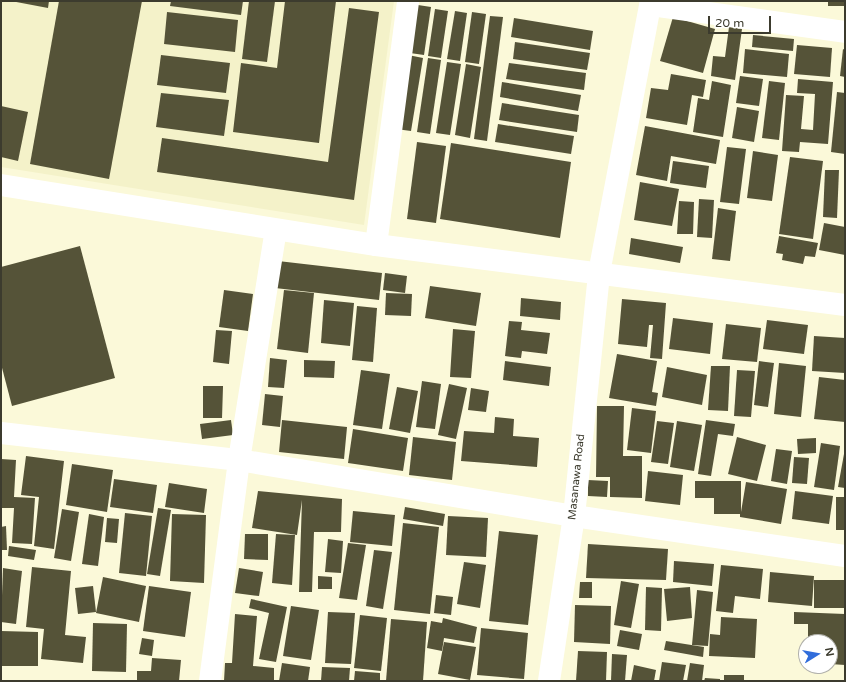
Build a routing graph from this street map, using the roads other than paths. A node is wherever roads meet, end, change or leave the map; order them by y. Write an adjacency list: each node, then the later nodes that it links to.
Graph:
1 (408, 1): 6 (street)
2 (651, 3): 3 (street); 7 (street, Masanawa Road)
3 (845, 32)
4 (1, 185): 5 (street)
5 (276, 230): 6 (street); 10 (street)
6 (376, 245): 7 (street)
7 (599, 272): 8 (street); 11 (street, Masanawa Road)
8 (845, 305)
9 (1, 433): 10 (street)
10 (239, 460): 11 (street); 13 (street)
11 (574, 516): 12 (street); 14 (street, Masanawa Road)
12 (845, 556)
13 (210, 681)
14 (548, 681)

